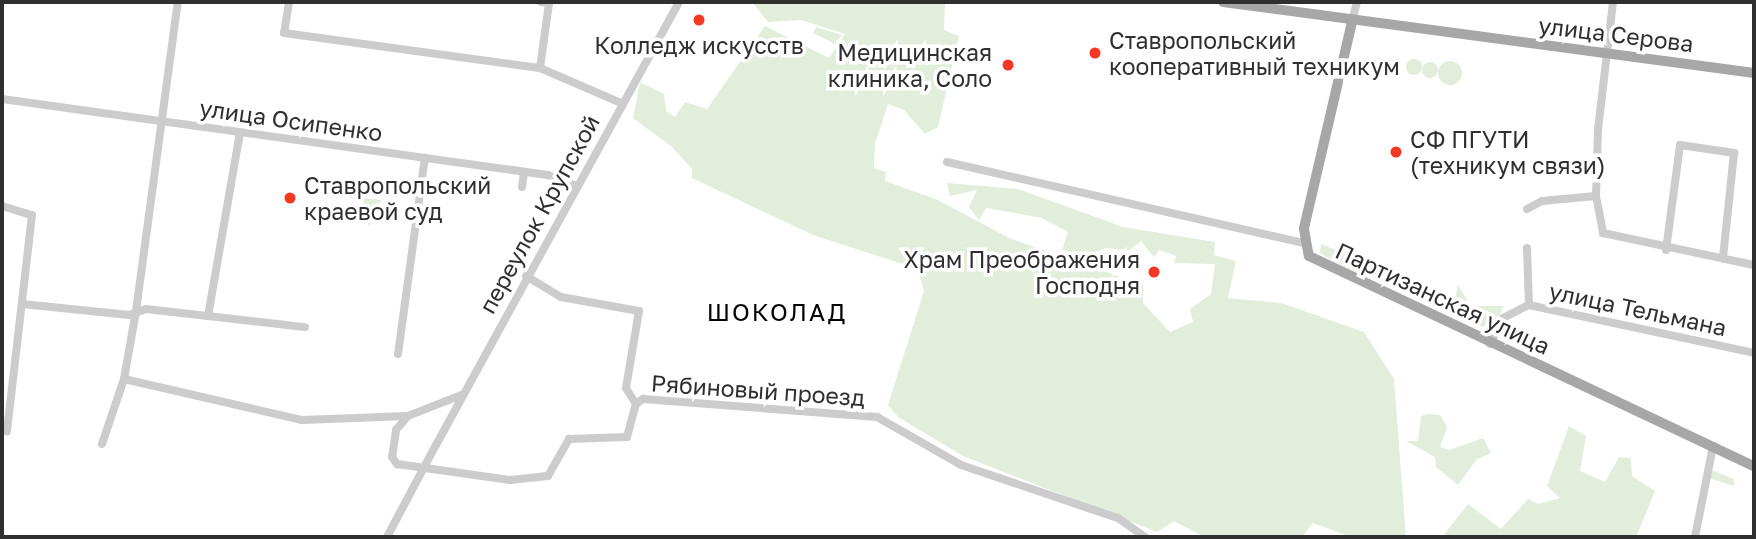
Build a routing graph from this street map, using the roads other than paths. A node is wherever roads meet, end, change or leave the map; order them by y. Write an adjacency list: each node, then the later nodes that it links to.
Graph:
1 (175, 2): 15 (street)
2 (289, 2): 11 (street)
3 (541, 2): 11 (street)
4 (679, 2): 14 (street, переулок Крупской)
5 (1223, 2): 8 (main road, улица Серова)
6 (1357, 2): 9 (street)
7 (1614, 2): 10 (street)
8 (1277, 6): 9 (main road, улица Серова)
9 (1352, 22): 10 (main road, улица Серова); 25 (main road)
10 (1609, 54): 12 (main road, улица Серова); 22 (street)
11 (540, 68): 14 (street)
12 (1754, 73)
13 (2, 99): 15 (street, улица Осипенко)
14 (621, 103): 20 (street, переулок Крупской)
15 (161, 120): 16 (street, улица Осипенко); 33 (street)
16 (240, 133): 17 (street, улица Осипенко); 34 (street)
17 (425, 158): 19 (street, улица Осипенко); 38 (street)
18 (947, 162): 25 (street, Партизанская улица)
19 (524, 172): 20 (street, улица Осипенко); 21 (street)
20 (574, 184): 30 (street, переулок Крупской)
21 (522, 187)
22 (1596, 196): 24 (street); 27 (street)
23 (2, 206): 31 (street)
24 (1527, 209)
25 (1303, 243): 36 (main road, Партизанская улица)
26 (1527, 248): 32 (street)
27 (1666, 250): 28 (street); 28 (street)
28 (1723, 258): 29 (street)
29 (1754, 265)
30 (526, 276): 40 (street, переулок Крупской); 41 (street, Рябиновый проезд)
31 (22, 304): 33 (street); 43 (street)
32 (1529, 305): 36 (street, улица Тельмана); 37 (street, улица Тельмана)
33 (136, 311): 34 (street); 39 (street)
34 (208, 316): 35 (street)
35 (305, 327)
36 (1490, 344): 45 (main road, Партизанская улица)
37 (1754, 353)
38 (398, 354)
39 (124, 379): 42 (street); 44 (street)
40 (464, 394): 42 (street); 47 (street, переулок Крупской, bridge)
41 (636, 404): 42 (street, Рябиновый проезд); 48 (street, Рябиновый проезд)
42 (408, 416)
43 (7, 432)
44 (102, 444)
45 (1713, 446): 46 (main road, Партизанская улица); 49 (street)
46 (1754, 466)
47 (387, 537)
48 (1145, 537)
49 (1695, 537)

